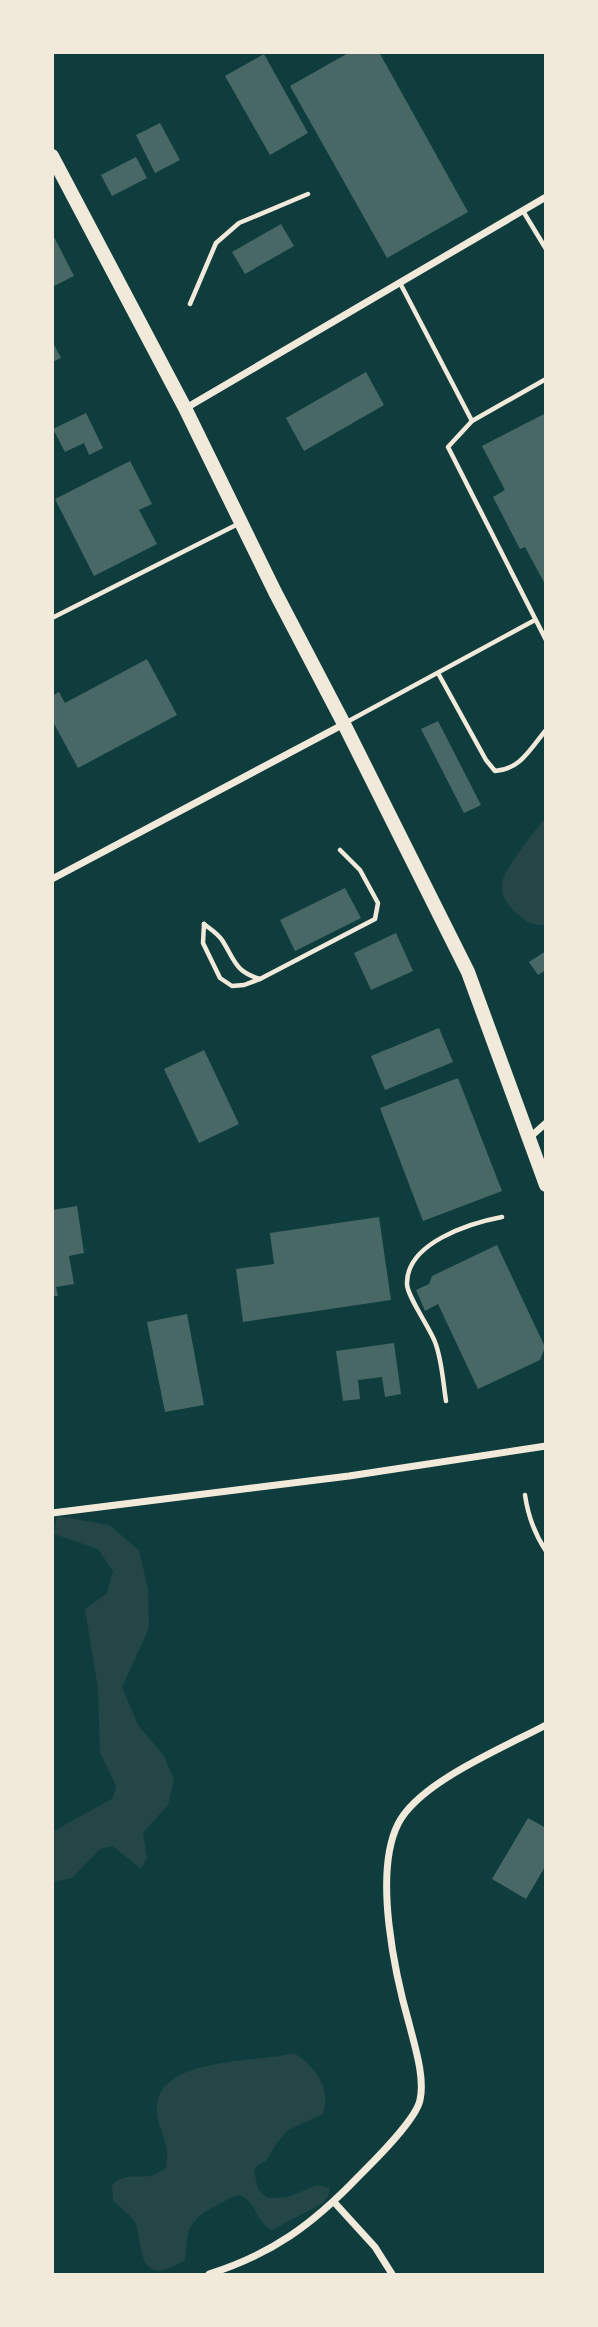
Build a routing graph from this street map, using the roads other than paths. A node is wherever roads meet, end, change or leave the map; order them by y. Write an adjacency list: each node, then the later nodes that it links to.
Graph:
1 (52, 156): 9 (main road)
2 (307, 194): 7 (lane)
3 (545, 197): 4 (street)
4 (522, 210): 5 (lane); 6 (street)
5 (545, 249)
6 (399, 282): 9 (street); 10 (lane)
7 (190, 304)
8 (545, 379): 10 (lane)
9 (185, 408): 11 (main road)
10 (472, 421): 13 (lane)
11 (241, 523): 12 (lane); 16 (main road)
12 (52, 618)
13 (535, 620): 14 (lane); 15 (lane)
14 (545, 640)
15 (438, 673): 16 (lane); 17 (lane)
16 (344, 724): 19 (street); 22 (main road)
17 (545, 730)
18 (340, 850): 20 (lane)
19 (52, 879)
20 (260, 979): 20 (lane)
21 (545, 1123): 22 (street)
22 (527, 1139): 23 (main road)
23 (545, 1185)
24 (502, 1217): 25 (lane)
25 (446, 1401)
26 (545, 1446): 28 (street)
27 (525, 1496): 29 (lane)
28 (52, 1513)
29 (545, 1551)
30 (545, 1725): 31 (street)
31 (334, 2202): 32 (street); 33 (street)
32 (209, 2274)
33 (391, 2274)

